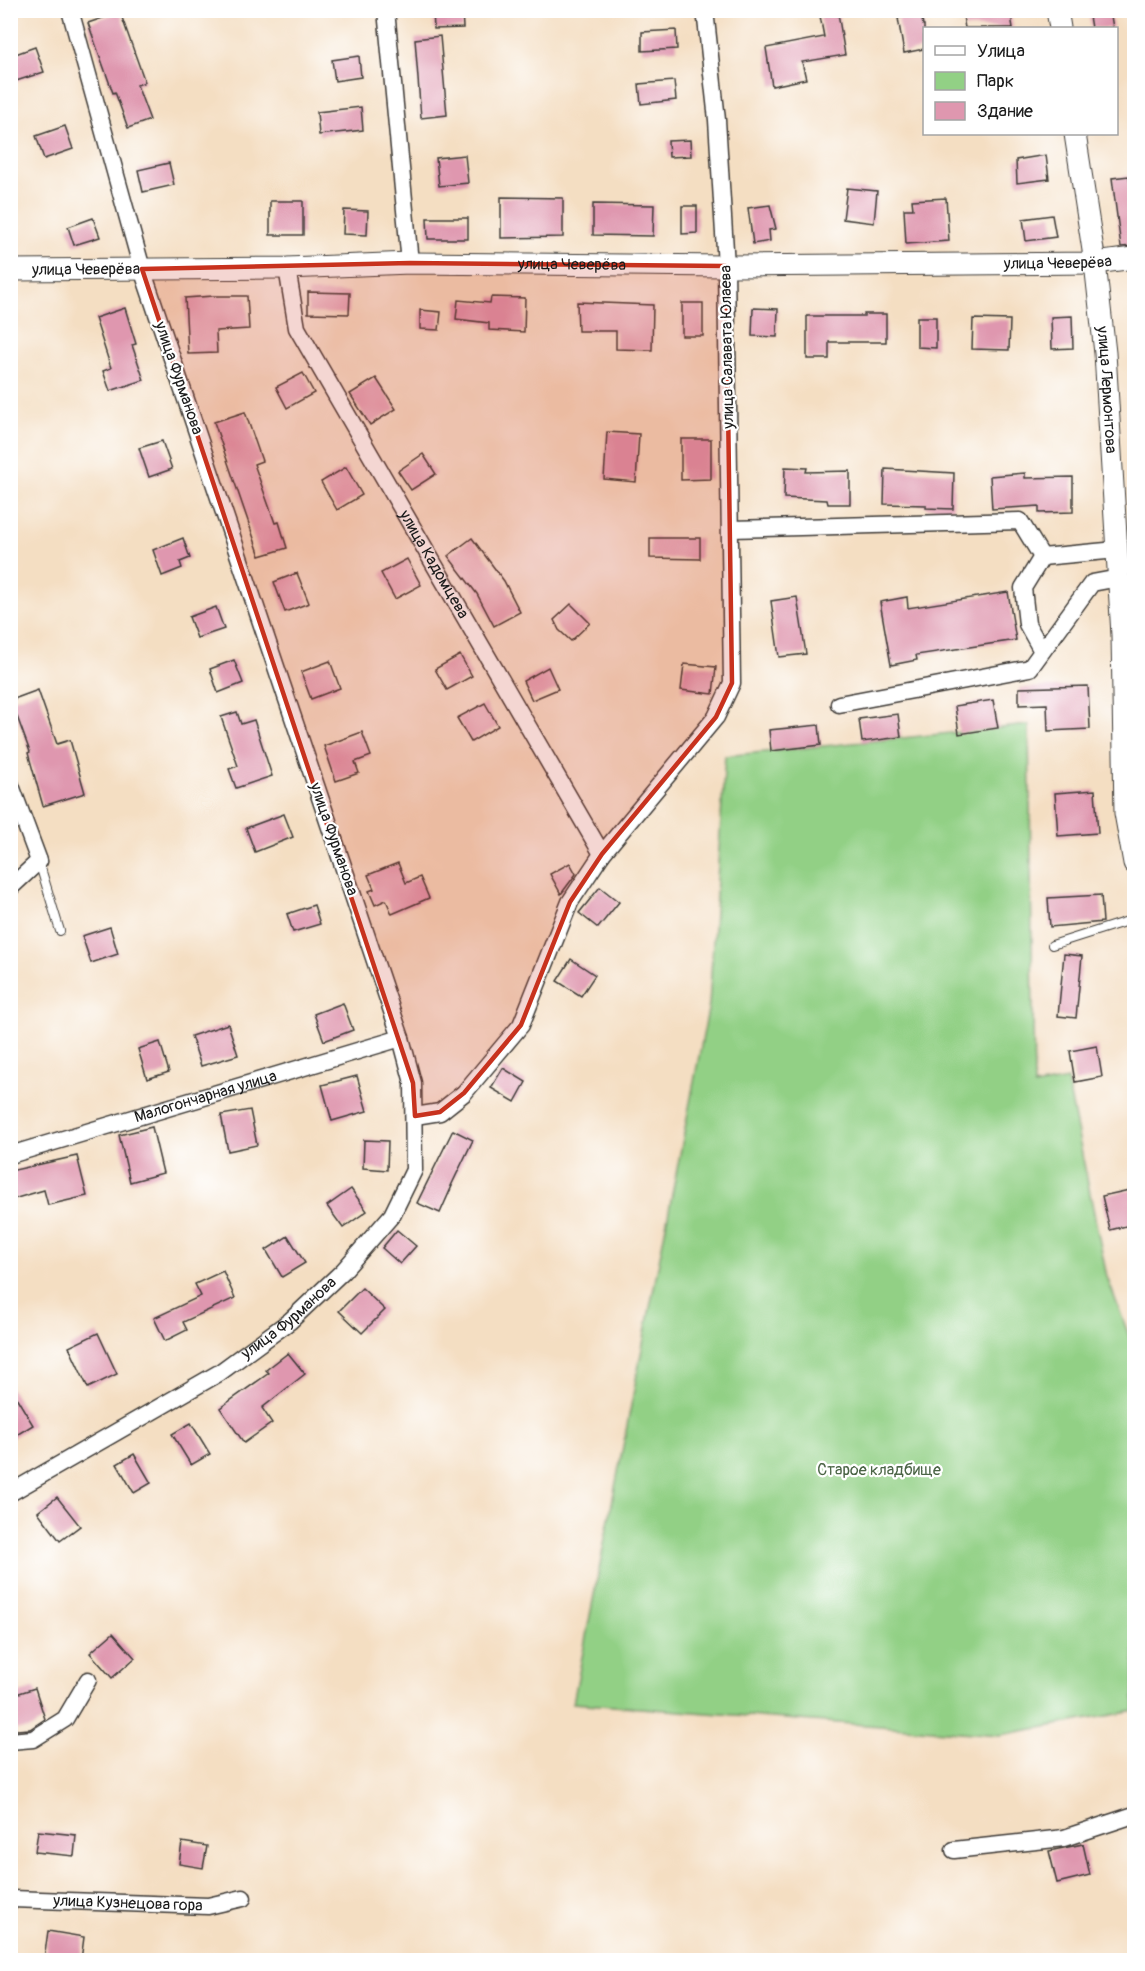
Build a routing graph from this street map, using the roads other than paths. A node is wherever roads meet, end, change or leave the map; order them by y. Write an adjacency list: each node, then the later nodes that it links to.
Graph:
1 (70, 10): 12 (street, улица Фурманова)
2 (386, 10): 9 (street)
3 (705, 10): 10 (street, улица Салавата Юлаева)
4 (1057, 10): 5 (street)
5 (1060, 27)
6 (1075, 135): 8 (street, улица Лермонтова)
7 (1134, 258): 8 (street, улица Чеверёва)
8 (1095, 262): 10 (street, улица Чеверёва); 15 (street, улица Лермонтова)
9 (410, 263): 10 (street, улица Чеверёва); 11 (street, улица Чеверёва)
10 (726, 266): 14 (street, улица Салавата Юлаева)
11 (287, 268): 12 (street, улица Чеверёва); 22 (street, улица Кадомцева)
12 (142, 269): 13 (street, улица Чеверёва); 29 (street, улица Фурманова)
13 (10, 270)
14 (731, 529): 16 (street); 22 (street, улица Салавата Юлаева)
15 (1117, 550): 16 (street); 17 (street, улица Лермонтова)
16 (1042, 557): 19 (street)
17 (1119, 578): 18 (street, улица Лермонтова); 19 (street)
18 (1128, 634): 24 (street, улица Лермонтова)
19 (1042, 651): 20 (street)
20 (839, 704)
21 (12, 791): 23 (street)
22 (602, 854): 30 (street)
23 (39, 861): 25 (street); 27 (lane)
24 (1134, 863)
25 (10, 888)
26 (1134, 919): 28 (lane)
27 (60, 931)
28 (1052, 945)
29 (401, 1038): 30 (street, улица Фурманова); 31 (street, Малогончарная улица)
30 (415, 1116): 32 (street, улица Фурманова)
31 (10, 1155)
32 (10, 1493)
33 (88, 1680): 34 (street)
34 (10, 1741)
35 (1134, 1815): 36 (street)
36 (954, 1850)
37 (243, 1898): 38 (street, улица Кузнецова гора)
38 (11, 1904)

